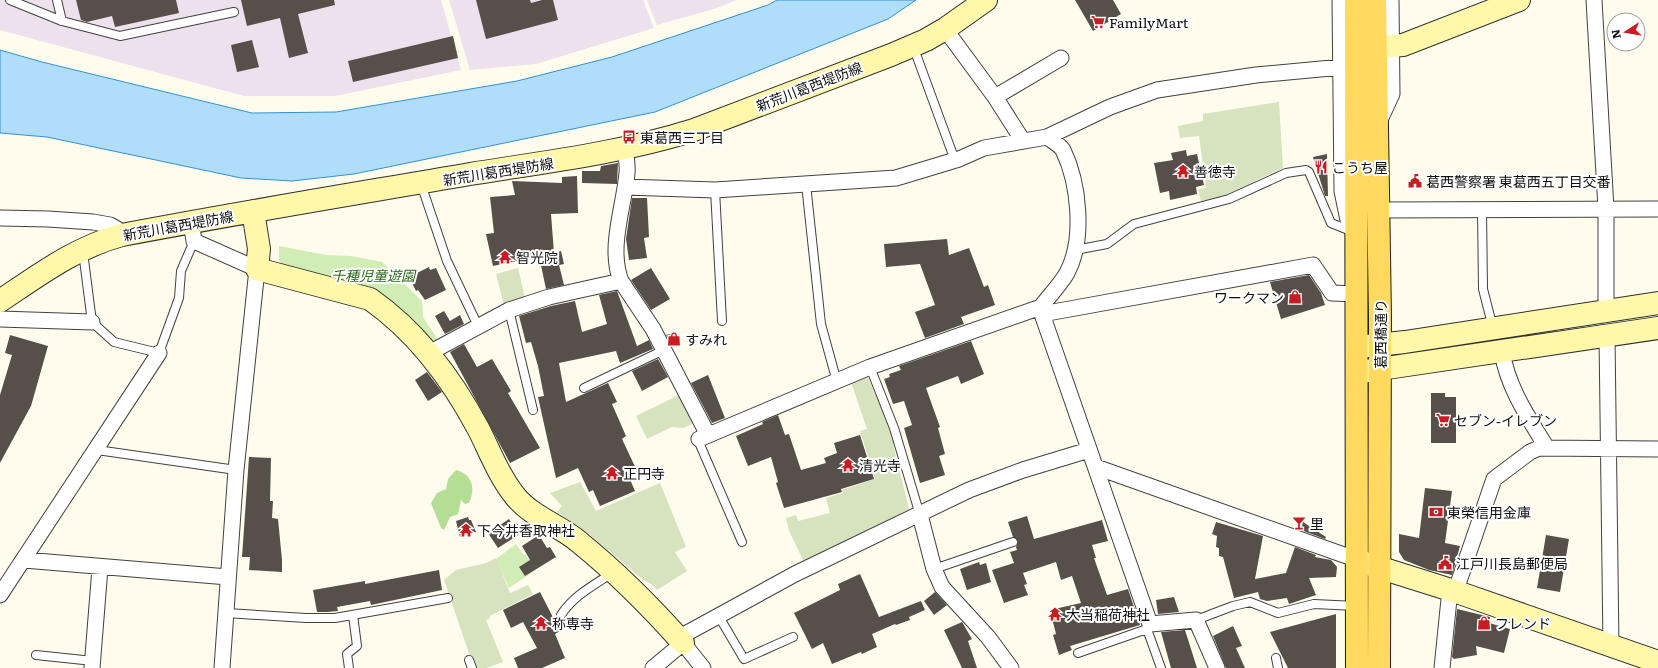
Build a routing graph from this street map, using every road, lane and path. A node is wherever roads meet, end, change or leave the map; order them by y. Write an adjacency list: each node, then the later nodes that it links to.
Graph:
1 (10, 0): 11 (lane)
2 (57, 0): 11 (lane)
3 (986, 0): 12 (street, 新荒川葛西堤防線)
4 (1340, 0): 16 (street)
5 (1356, 0): 13 (main road, 葛西橋通り)
6 (1375, 0): 13 (main road, 葛西橋通り)
7 (1391, 0): 13 (street)
8 (1519, 0): 13 (street)
9 (1594, 0): 26 (street)
10 (234, 12): 11 (lane)
11 (62, 22)
12 (945, 29): 14 (street, 新荒川葛西堤防線); 17 (street)
13 (1374, 38): 28 (main road, 葛西橋通り); 37 (main road, 葛西橋通り)
14 (913, 45): 20 (street, 新荒川葛西堤防線); 21 (lane)
15 (1061, 58): 17 (street)
16 (1342, 67): 18 (street); 33 (street)
17 (995, 97): 19 (street)
18 (1047, 137): 19 (street); 36 (street)
19 (1023, 141): 21 (street)
20 (625, 149): 22 (street, 新荒川葛西堤防線); 24 (street)
21 (959, 159): 23 (street)
22 (420, 183): 30 (street, 新荒川葛西堤防線); 49 (lane)
23 (806, 184): 25 (street); 62 (lane)
24 (625, 187): 25 (street); 39 (street)
25 (715, 190): 47 (lane)
26 (1606, 209): 27 (street); 29 (street); 45 (street)
27 (1658, 209)
28 (1379, 210): 29 (street); 53 (main road, 葛西橋通り)
29 (1482, 210): 50 (lane)
30 (253, 211): 32 (street, 新荒川葛西堤防線); 38 (street)
31 (0, 218): 34 (street)
32 (192, 231): 34 (street, 新荒川葛西堤防線); 38 (street); 57 (lane)
33 (1351, 231): 36 (lane); 37 (street)
34 (122, 235): 35 (street, 新荒川葛西堤防線)
35 (82, 248): 41 (street, 新荒川葛西堤防線); 48 (lane)
36 (1075, 250): 44 (street)
37 (1357, 264): 40 (main road, 葛西橋通り)
38 (257, 268): 58 (street); 72 (street)
39 (621, 280): 43 (street); 55 (street)
40 (1358, 294): 44 (street); 54 (main road, 葛西橋通り)
41 (0, 301)
42 (1658, 303): 45 (street)
43 (509, 310): 49 (street); 64 (lane)
44 (1041, 310): 59 (street); 69 (street)
45 (1606, 311): 50 (street)
46 (0, 319): 48 (street)
47 (722, 321)
48 (92, 322): 57 (lane)
49 (478, 326): 58 (street)
50 (1493, 328): 53 (street)
51 (1658, 328): 52 (street)
52 (1608, 336): 56 (street); 70 (street)
53 (1379, 345): 54 (street); 60 (main road, 葛西橋通り)
54 (1358, 347): 61 (main road, 葛西橋通り)
55 (664, 350): 63 (lane); 65 (street)
56 (1502, 352): 60 (street); 66 (street)
57 (159, 353): 68 (street)
58 (430, 353): 81 (street)
59 (870, 367): 62 (street); 73 (lane)
60 (1380, 370): 61 (street); 78 (main road, 葛西橋通り)
61 (1358, 372): 77 (main road, 葛西橋通り)
62 (837, 382): 65 (street)
63 (584, 388)
64 (533, 410)
65 (703, 437): 74 (lane)
66 (1547, 448): 70 (street); 83 (street)
67 (1658, 449): 70 (street)
68 (97, 450): 72 (lane); 76 (street)
69 (1089, 450): 71 (street); 73 (street)
70 (1609, 450): 95 (street)
71 (1096, 467): 77 (street); 92 (street)
72 (236, 470): 82 (street)
73 (920, 515): 80 (street); 90 (street)
74 (742, 542)
75 (1013, 542): 80 (lane)
76 (24, 560): 79 (street); 84 (street)
77 (1358, 560): 78 (street); 86 (main road, 葛西橋通り)
78 (1378, 567): 83 (street); 110 (main road, 葛西橋通り)
79 (100, 568): 82 (street); 100 (street)
80 (934, 569): 105 (street)
81 (612, 573): 89 (lane); 94 (street)
82 (228, 577): 87 (street)
83 (1454, 591): 95 (street); 111 (street)
84 (0, 595)
85 (448, 598): 88 (lane)
86 (1357, 606): 91 (lane); 109 (main road, 葛西橋通り)
87 (226, 613): 88 (lane); 101 (street)
88 (353, 615): 102 (lane)
89 (561, 615)
90 (718, 615): 93 (lane); 94 (street)
91 (1196, 620): 92 (street); 107 (street)
92 (1149, 627): 96 (lane); 106 (lane)
93 (793, 638)
94 (680, 640): 103 (street); 104 (street)
95 (1611, 647): 99 (street)
96 (1078, 653)
97 (36, 655): 100 (lane)
98 (1276, 658): 108 (lane)
99 (1658, 662)
100 (93, 665)
101 (222, 668)
102 (349, 668)
103 (653, 668)
104 (703, 668)
105 (1010, 668)
106 (1161, 668)
107 (1217, 668)
108 (1278, 668)
109 (1357, 668)
110 (1378, 668)
111 (1442, 668)

